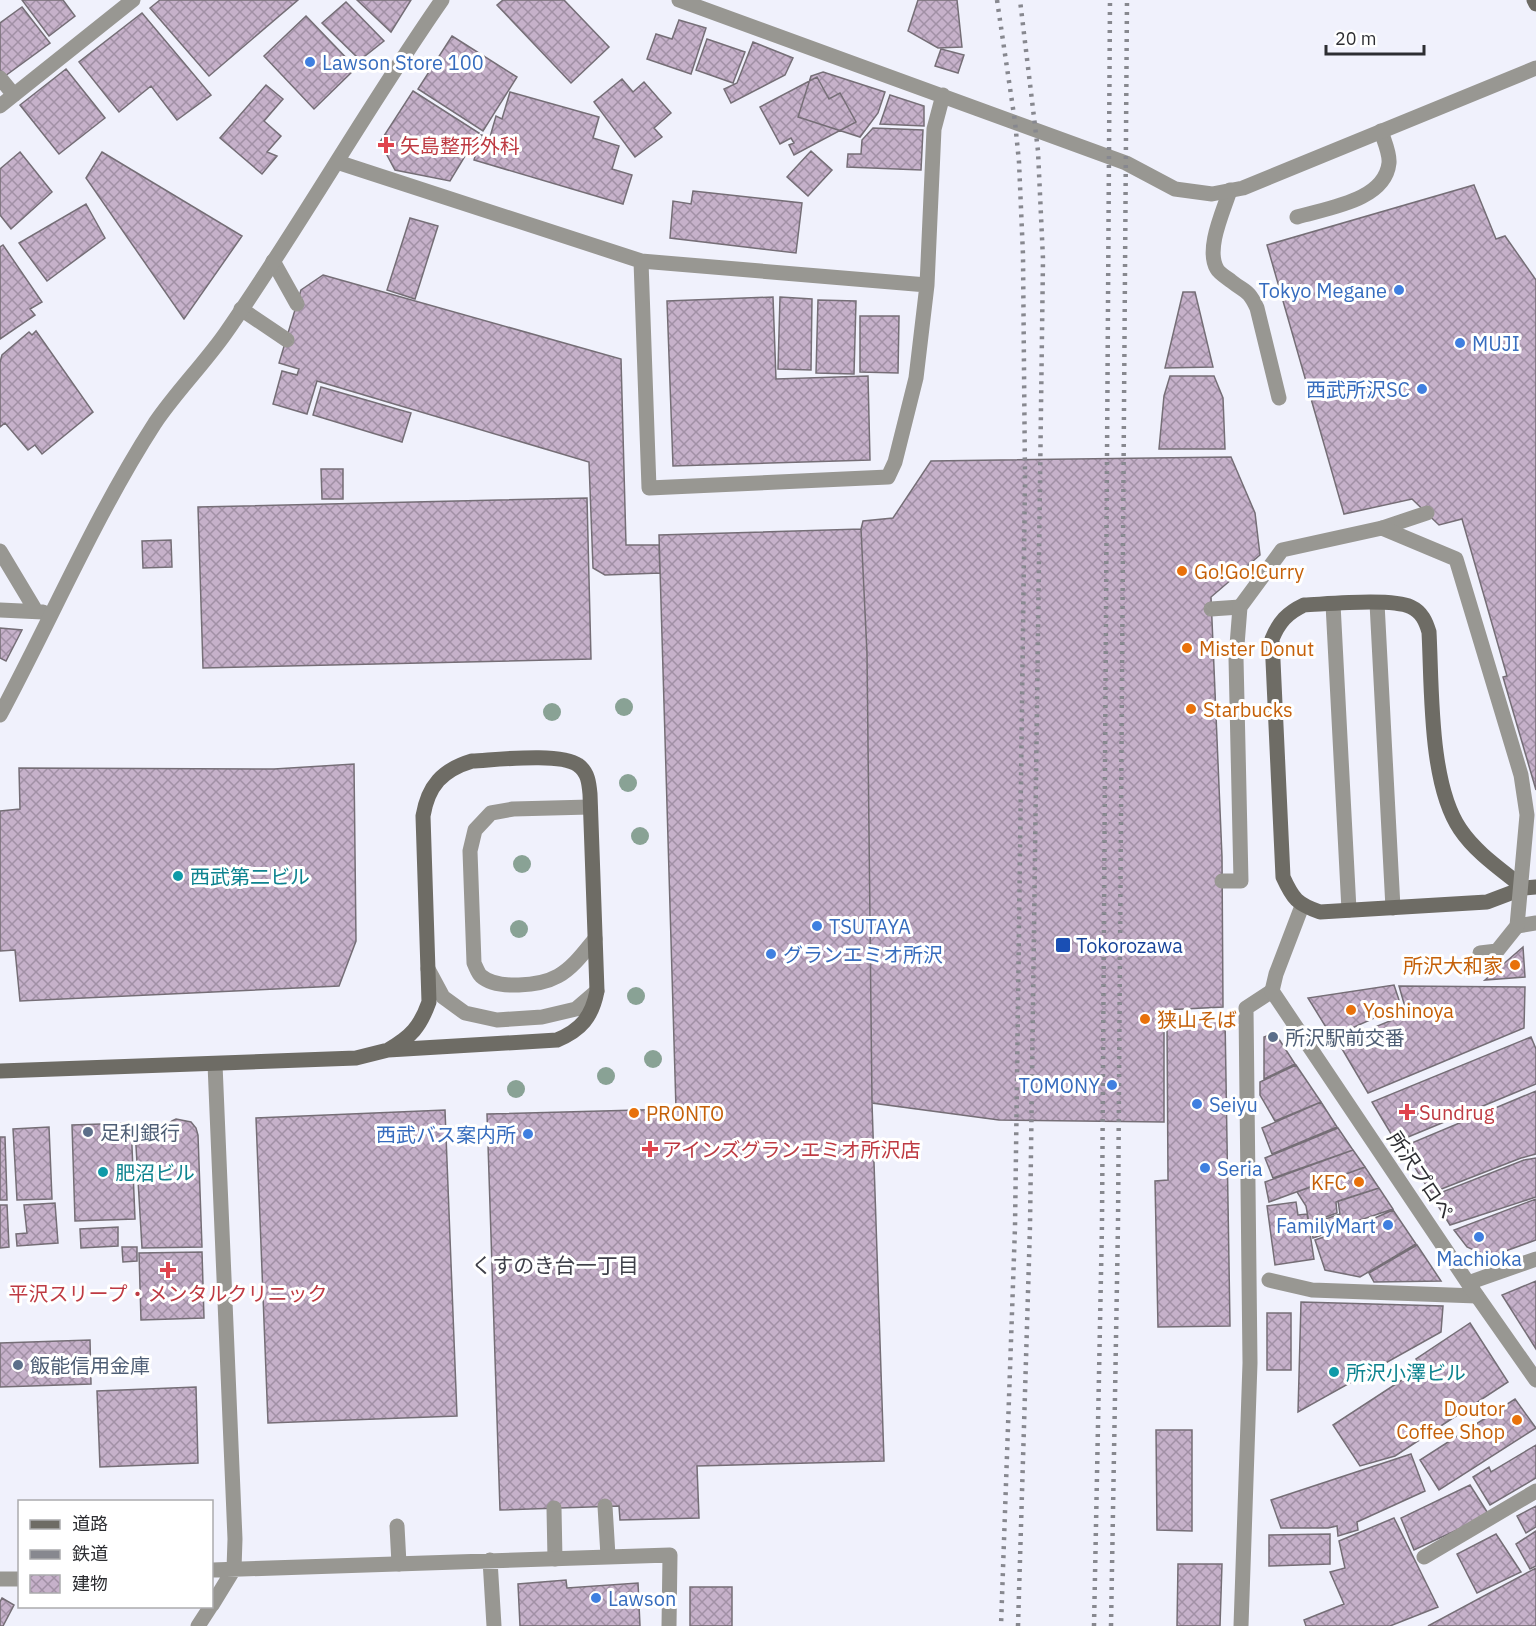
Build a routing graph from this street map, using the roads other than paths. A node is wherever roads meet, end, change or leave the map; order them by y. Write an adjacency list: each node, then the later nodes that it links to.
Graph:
1 (133, 0): 8 (street)
2 (442, 0): 12 (street)
3 (679, 0): 9 (street)
4 (1534, 0): 5 (street)
5 (1536, 4)
6 (1536, 68): 11 (street)
7 (0, 78): 8 (street)
8 (14, 95): 10 (street)
9 (943, 95): 13 (street); 17 (street)
10 (0, 106)
11 (1381, 131): 13 (street); 14 (street)
12 (337, 162): 15 (street); 16 (street)
13 (1230, 190): 21 (street)
14 (1297, 217)
15 (273, 261): 18 (street); 19 (street)
16 (641, 261): 17 (street); 17 (street)
17 (927, 285)
18 (297, 304)
19 (241, 309): 20 (street); 30 (street)
20 (287, 340)
21 (1279, 398)
22 (1427, 513): 23 (street)
23 (1382, 528): 27 (street, bridge); 33 (street, bridge)
24 (0, 551): 30 (street)
25 (1377, 603): 26 (street); 35 (street); 37 (street)
26 (1333, 604): 36 (street); 38 (street)
27 (1240, 607): 28 (street); 34 (street, bridge)
28 (1212, 609)
29 (0, 610): 30 (street)
30 (44, 612): 31 (street)
31 (0, 715)
32 (590, 807): 41 (street); 41 (street); 43 (street)
33 (1530, 844): 40 (street, bridge)
34 (1222, 881)
35 (1530, 888): 37 (street)
36 (1302, 906): 38 (street); 44 (street)
37 (1393, 908): 38 (street)
38 (1349, 910)
39 (1536, 923): 40 (street)
40 (1517, 926): 42 (street, bridge)
41 (595, 939): 45 (street)
42 (1480, 953)
43 (428, 969): 45 (street); 46 (street)
44 (1272, 991): 51 (street, 所沢プロペ); 71 (street)
45 (597, 992): 46 (street)
46 (388, 1050): 47 (street)
47 (216, 1064): 48 (street); 62 (street)
48 (0, 1071)
49 (1536, 1258): 51 (street)
50 (1269, 1280): 51 (street)
51 (1472, 1289): 52 (street, 所沢プロペ)
52 (1536, 1380)
53 (1536, 1491): 58 (street)
54 (605, 1506): 57 (street)
55 (554, 1508): 59 (street)
56 (397, 1526): 61 (street)
57 (608, 1556): 59 (street); 70 (street)
58 (1424, 1557)
59 (555, 1558): 60 (street)
60 (490, 1560): 61 (street); 69 (street)
61 (399, 1564): 62 (street)
62 (234, 1569): 63 (street); 66 (street)
63 (213, 1570)
64 (18, 1578): 65 (street)
65 (0, 1579)
66 (213, 1603)
67 (210, 1608): 68 (street)
68 (198, 1626)
69 (494, 1626)
70 (669, 1626)
71 (1241, 1626)

